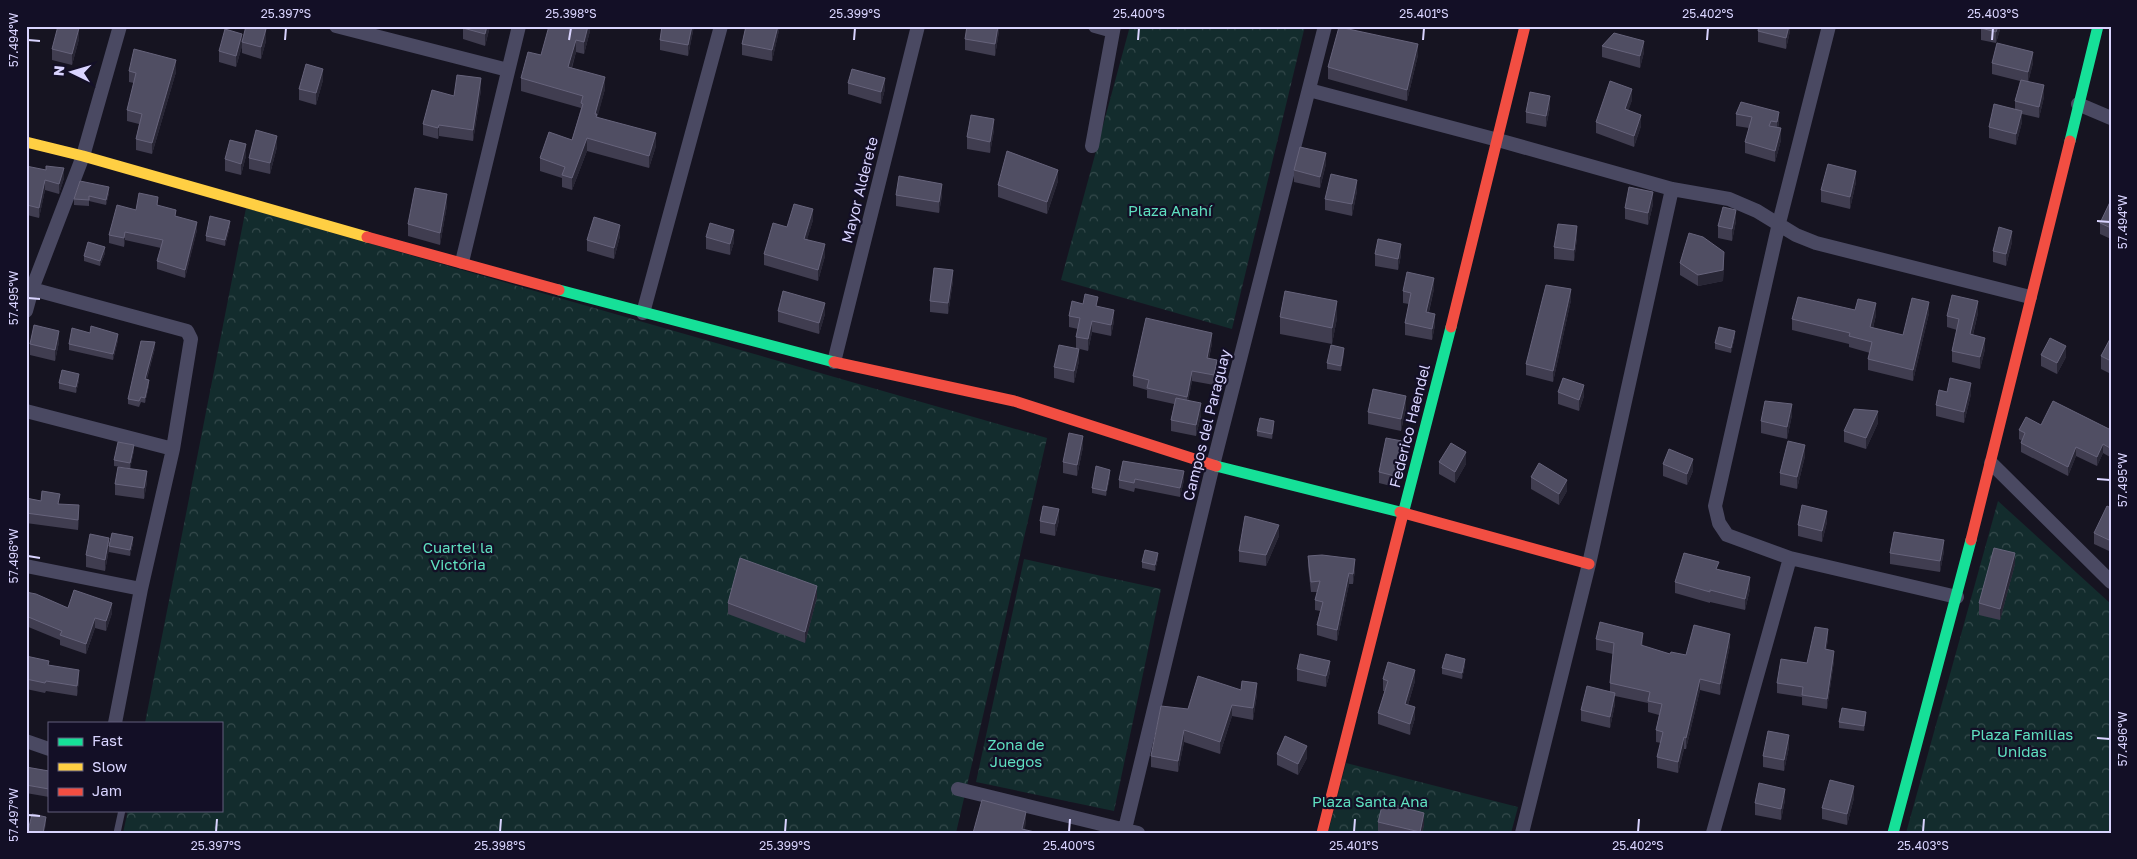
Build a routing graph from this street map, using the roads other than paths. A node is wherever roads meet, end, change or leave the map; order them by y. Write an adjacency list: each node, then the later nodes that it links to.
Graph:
1 (120, 26): 19 (street)
2 (336, 26): 12 (street)
3 (519, 26): 12 (street)
4 (721, 26): 26 (street)
5 (918, 26): 27 (street, Mayor Alderete)
6 (1095, 26): 11 (street)
7 (1325, 26): 13 (street, Campos del Paraguay)
8 (1524, 26): 16 (street, Federico Haendel)
9 (1829, 26): 21 (street)
10 (2098, 26): 14 (street)
11 (1113, 28): 18 (street)
12 (508, 70): 22 (street)
13 (1309, 90): 16 (street); 31 (street, Campos del Paraguay)
14 (2078, 104): 15 (street); 24 (street)
15 (2111, 118)
16 (1498, 140): 20 (street); 32 (street, Federico Haendel)
17 (26, 142): 19 (street)
18 (1092, 146)
19 (83, 156): 22 (street); 23 (street)
20 (1672, 189): 21 (street); 34 (street)
21 (1779, 224): 24 (street); 33 (street)
22 (462, 262): 26 (street)
23 (32, 289): 25 (street); 29 (street)
24 (2030, 297): 30 (street)
25 (26, 311)
26 (643, 313): 27 (street)
27 (834, 362): 31 (street)
28 (26, 411): 29 (street)
29 (174, 449): 37 (street)
30 (1991, 463): 36 (street); 38 (street)
31 (1213, 464): 32 (street); 44 (street, Campos del Paraguay)
32 (1403, 513): 34 (street); 46 (street, Federico Haendel)
33 (1790, 558): 38 (street); 48 (street)
34 (1589, 564): 47 (street)
35 (26, 566): 37 (street)
36 (2111, 582)
37 (140, 589): 39 (street)
38 (1957, 597): 49 (street)
39 (115, 722)
40 (26, 741): 41 (street)
41 (48, 749)
42 (958, 789): 44 (street)
43 (122, 812): 45 (lane)
44 (1129, 832)
45 (117, 833)
46 (1322, 833)
47 (1522, 833)
48 (1713, 833)
49 (1893, 833)

